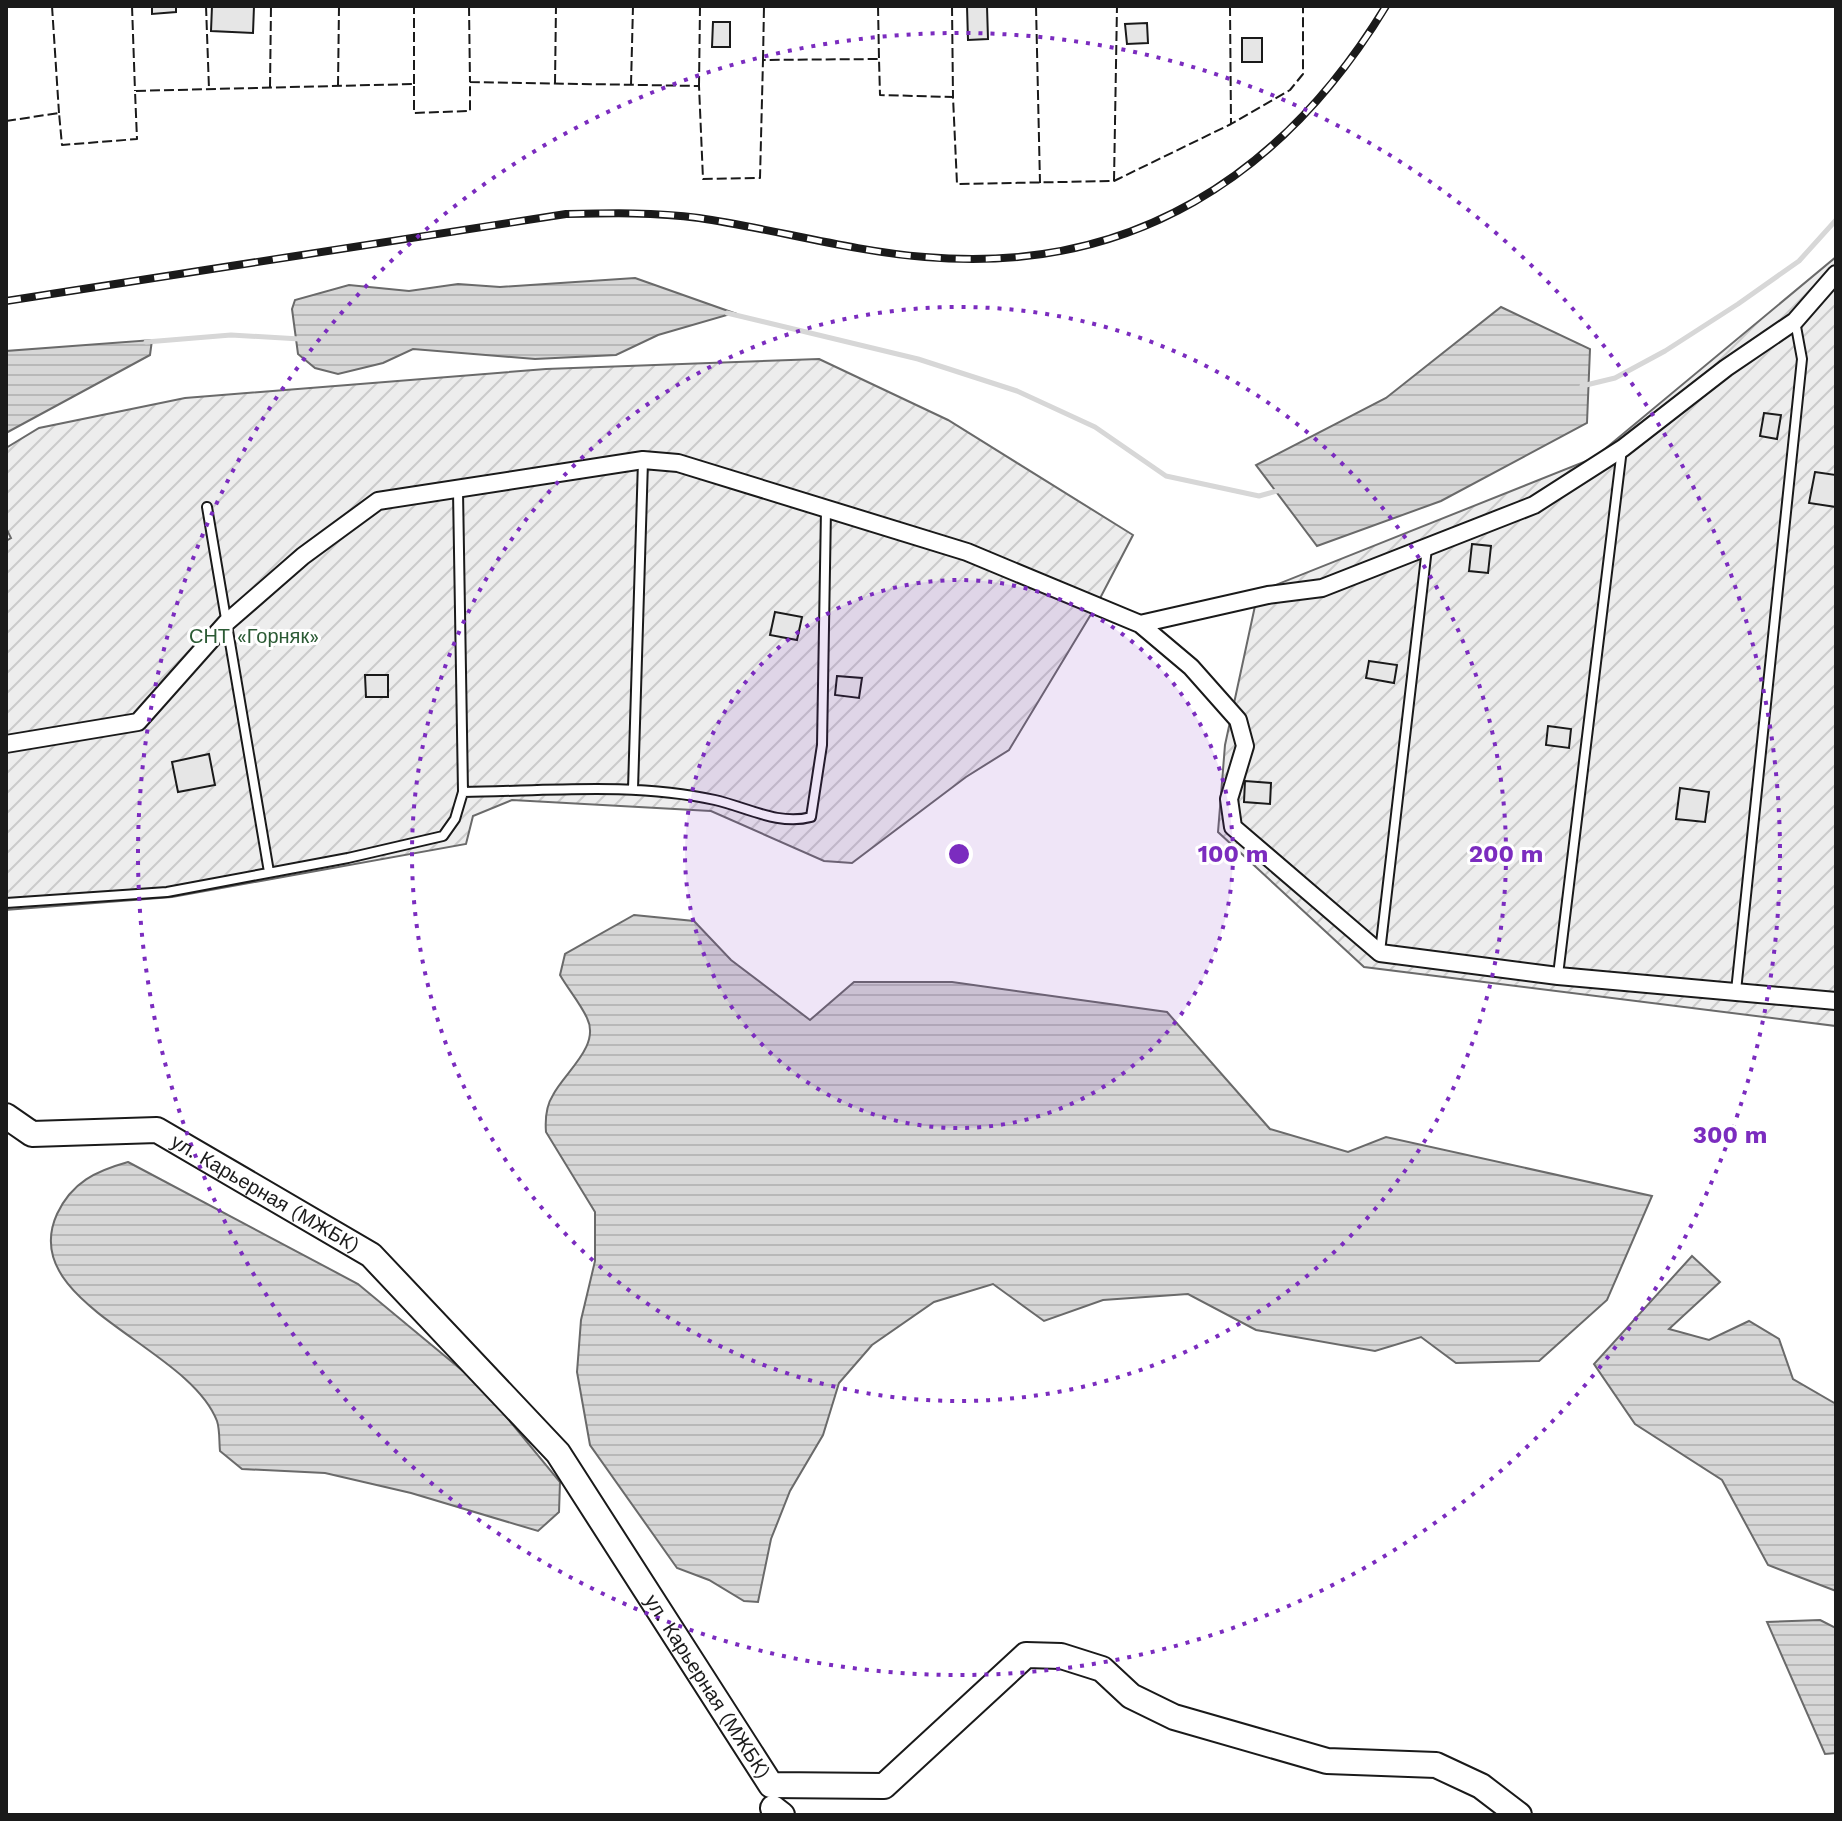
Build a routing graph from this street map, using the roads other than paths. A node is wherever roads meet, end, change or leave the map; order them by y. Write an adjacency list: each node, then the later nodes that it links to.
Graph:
1 (1836, 274): 2 (street)
2 (1795, 321): 3 (street); 18 (lane)
3 (1623, 448): 8 (street); 17 (lane)
4 (643, 460): 5 (street); 7 (street); 12 (lane)
5 (458, 491): 9 (street); 13 (lane)
6 (207, 507): 9 (lane)
7 (826, 508): 10 (street); 12 (lane)
8 (1427, 544): 10 (street); 16 (lane)
9 (226, 623): 11 (street); 14 (lane)
10 (1140, 624): 16 (street)
11 (6, 744)
12 (633, 789): 13 (lane)
13 (463, 792): 14 (lane)
14 (269, 872): 15 (lane)
15 (6, 903)
16 (1380, 953): 17 (street)
17 (1558, 976): 18 (street)
18 (1736, 991): 19 (street)
19 (1836, 1001)
20 (6, 1116): 21 (street, ул. Карьерная (МЖБК))
21 (1519, 1815)

